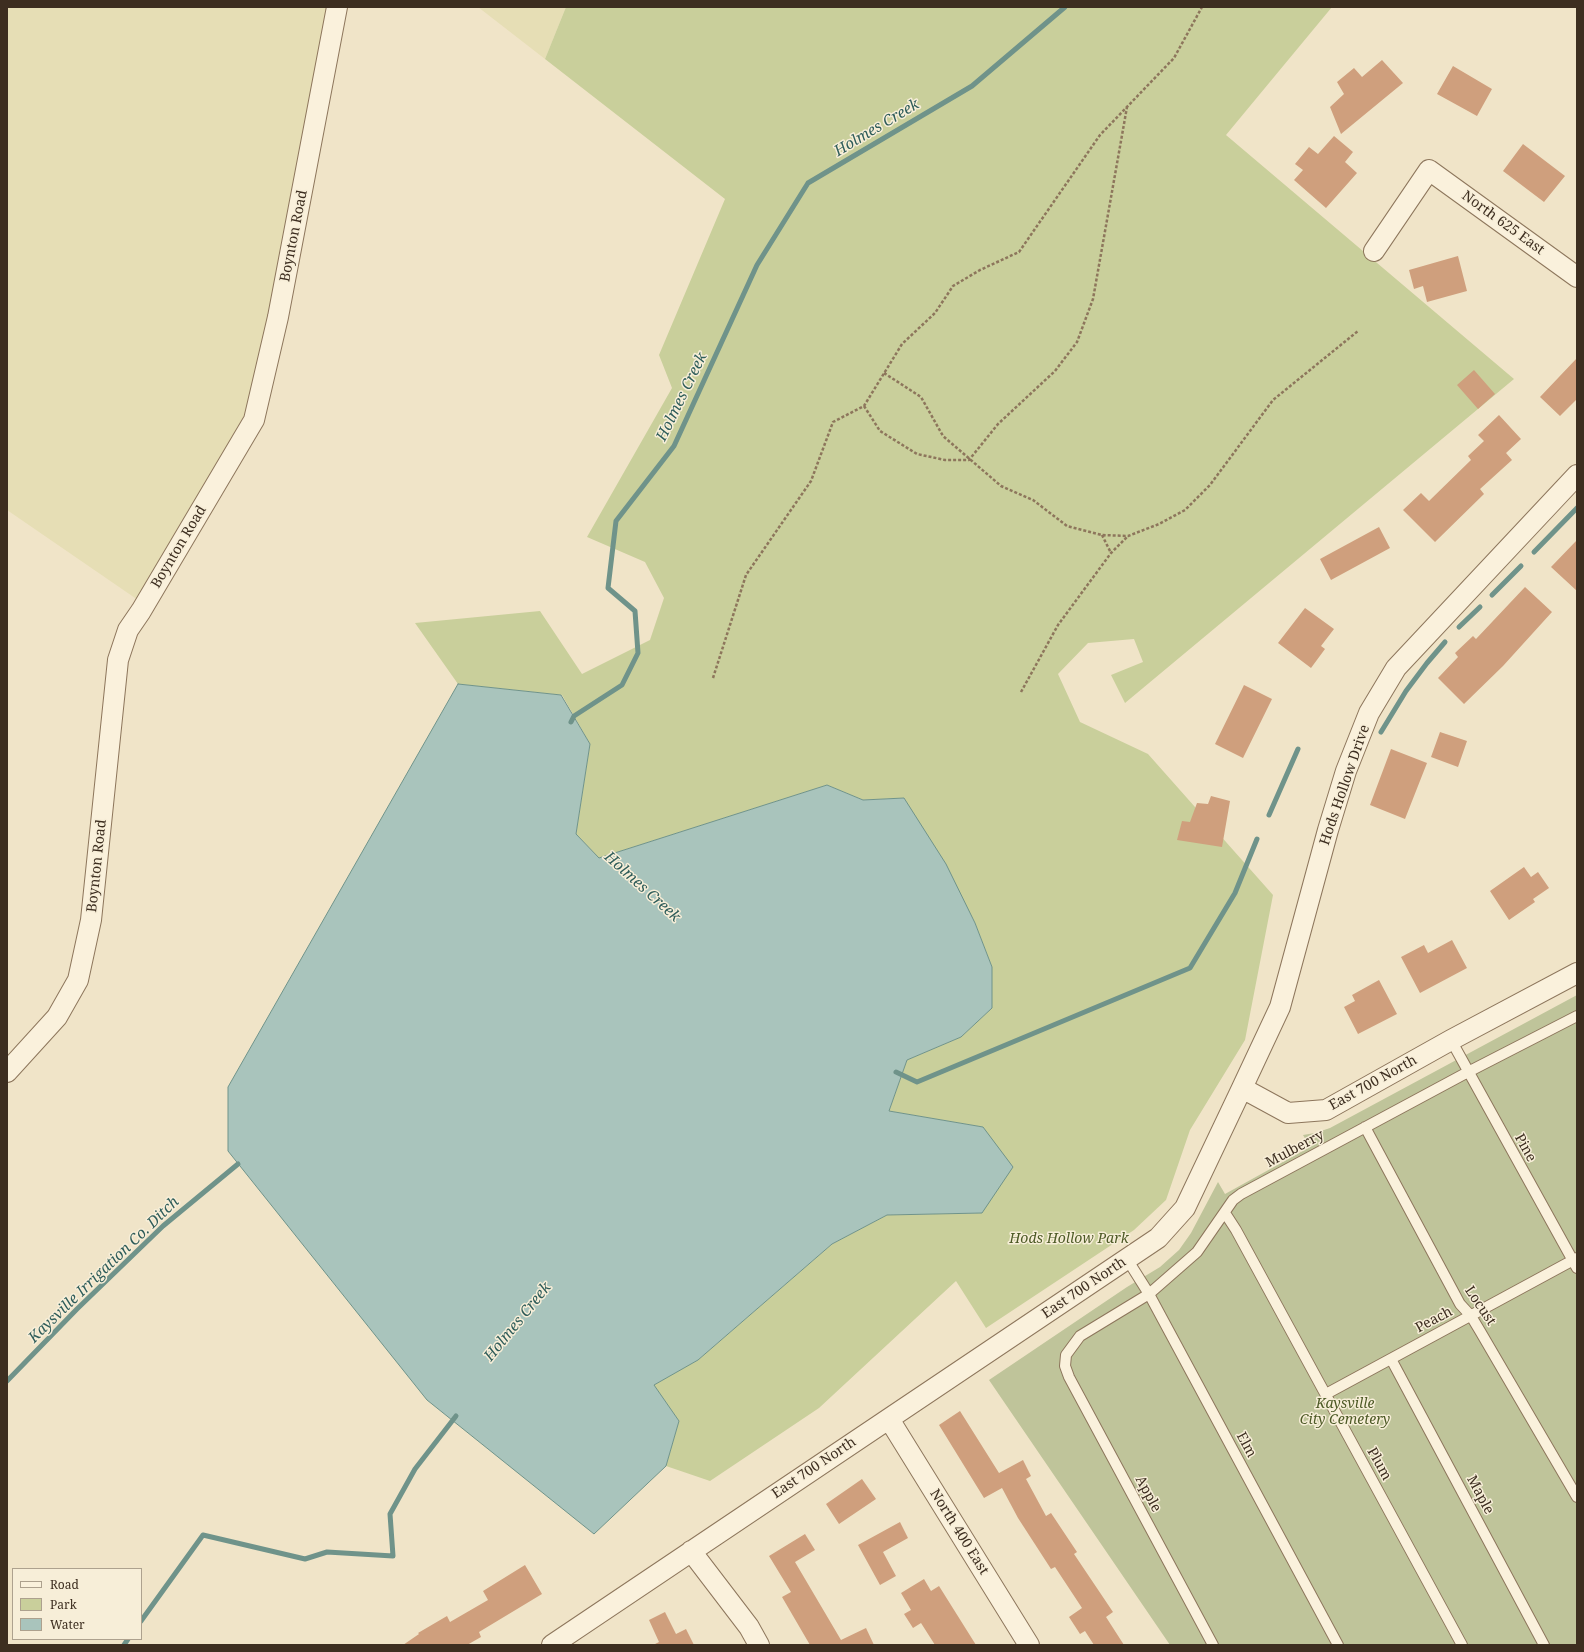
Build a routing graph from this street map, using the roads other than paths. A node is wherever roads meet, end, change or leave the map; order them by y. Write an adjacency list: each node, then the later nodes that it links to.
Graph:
1 (337, 7): 8 (street, Boynton Road)
2 (1374, 251): 3 (street, North 625 East)
3 (1577, 277)
4 (1577, 475): 10 (street, Hods Hollow Drive)
5 (1577, 973): 7 (street, East 700 North)
6 (1577, 1016): 9 (lane, Mulberry)
7 (1451, 1040): 9 (lane, Pine); 10 (street, East 700 North)
8 (7, 1072)
9 (1468, 1072): 11 (lane, Mulberry); 14 (lane, Pine)
10 (1242, 1088): 13 (street, East 700 North)
11 (1365, 1127): 12 (lane, Mulberry); 16 (lane, Locust)
12 (1225, 1213): 15 (lane, Mulberry); 19 (lane, Plum)
13 (1127, 1259): 15 (lane, Elm); 20 (street, East 700 North)
14 (1575, 1262): 16 (lane, Peach)
15 (1148, 1294): 17 (lane, Mulberry); 27 (lane, Elm)
16 (1471, 1316): 18 (lane, Peach); 21 (lane, Locust)
17 (1066, 1355): 26 (lane, Apple)
18 (1391, 1359): 19 (lane, Peach); 29 (lane, Maple)
19 (1326, 1394): 28 (lane, Plum)
20 (889, 1419): 22 (street, East 700 North); 25 (street, North 400 East)
21 (1577, 1497)
22 (691, 1551): 23 (street, East 700 North); 24 (street)
23 (552, 1645)
24 (759, 1645)
25 (1029, 1645)
26 (1213, 1645)
27 (1338, 1645)
28 (1462, 1645)
29 (1544, 1645)

